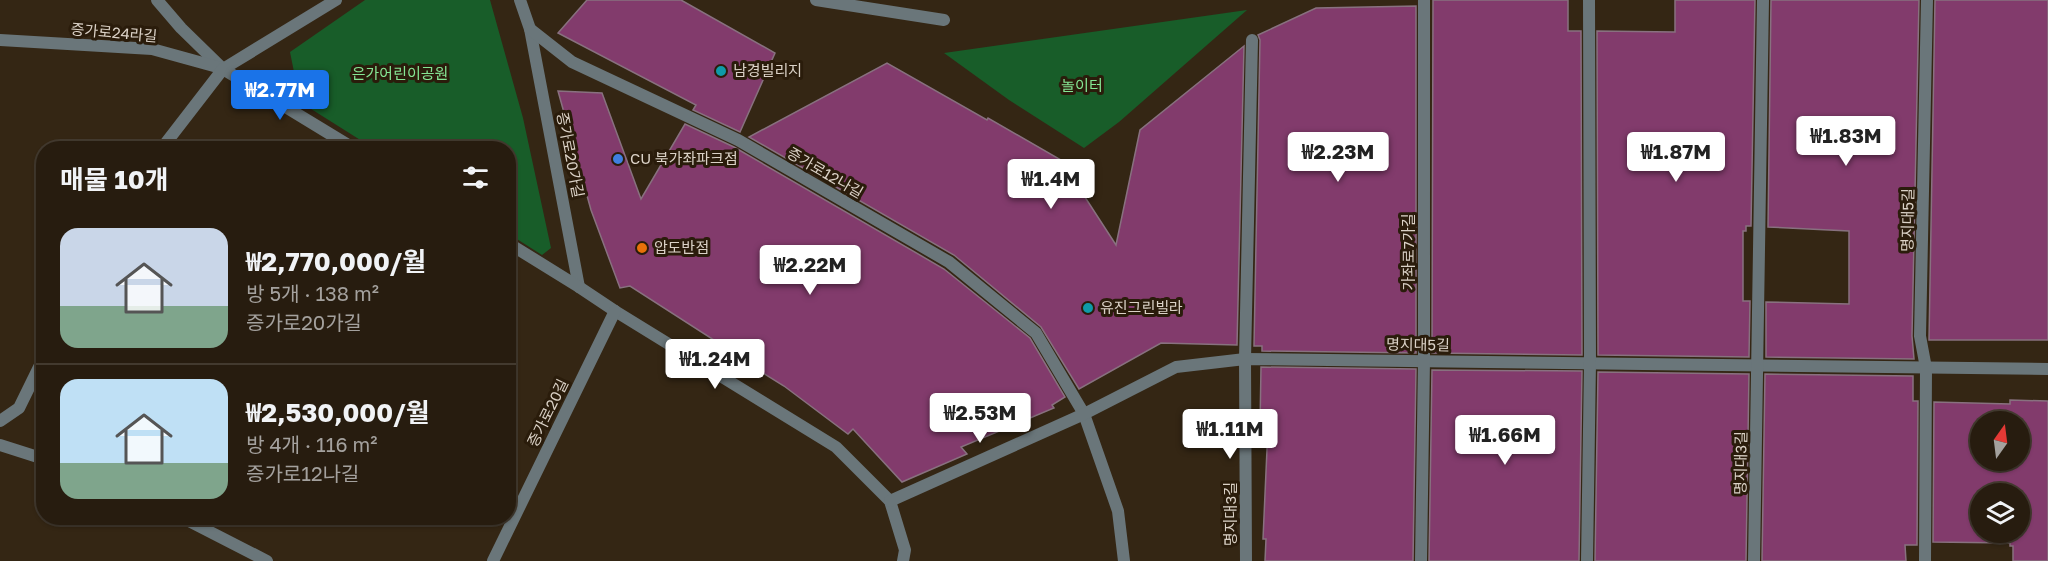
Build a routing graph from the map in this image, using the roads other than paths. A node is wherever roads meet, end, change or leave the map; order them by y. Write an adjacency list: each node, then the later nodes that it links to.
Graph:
1 (157, 0): 13 (street)
2 (336, 0): 13 (street)
3 (520, 0): 10 (street)
4 (816, 0): 9 (street)
5 (1424, 0): 20 (street, 가좌로7가길)
6 (1589, 0): 21 (street)
7 (1763, 0): 22 (street)
8 (1927, 0): 23 (street, 명지대5길)
9 (944, 20)
10 (530, 29): 17 (street, 증가로20가길); 26 (street, 증가로12나길)
11 (0, 40): 13 (street, 증가로24라길)
12 (1252, 40): 19 (street)
13 (223, 69): 14 (street); 15 (street)
14 (167, 141)
15 (341, 141)
16 (516, 248): 17 (street)
17 (579, 287): 18 (street)
18 (615, 311): 30 (street); 31 (street, 증가로20길)
19 (1245, 358): 20 (street, 명지대5길); 26 (street, 명지대5길); 38 (street, 명지대3길)
20 (1424, 360): 21 (street, 명지대5길); 39 (street)
21 (1590, 363): 22 (street, 명지대5길); 40 (street)
22 (1757, 365): 23 (street, 명지대5길); 41 (street, 명지대3길)
23 (1926, 368): 24 (street, 명지대5길); 42 (street)
24 (2048, 369)
25 (36, 373): 27 (street)
26 (1084, 414): 30 (street); 37 (street, 증가로12나길)
27 (0, 421)
28 (0, 445): 29 (street)
29 (36, 456)
30 (890, 501): 36 (street)
31 (516, 514)
32 (197, 525): 34 (street)
33 (511, 525): 35 (street, 증가로20길)
34 (267, 561)
35 (493, 561)
36 (903, 561)
37 (1124, 561)
38 (1246, 561)
39 (1421, 561)
40 (1587, 561)
41 (1754, 561)
42 (1925, 561)

